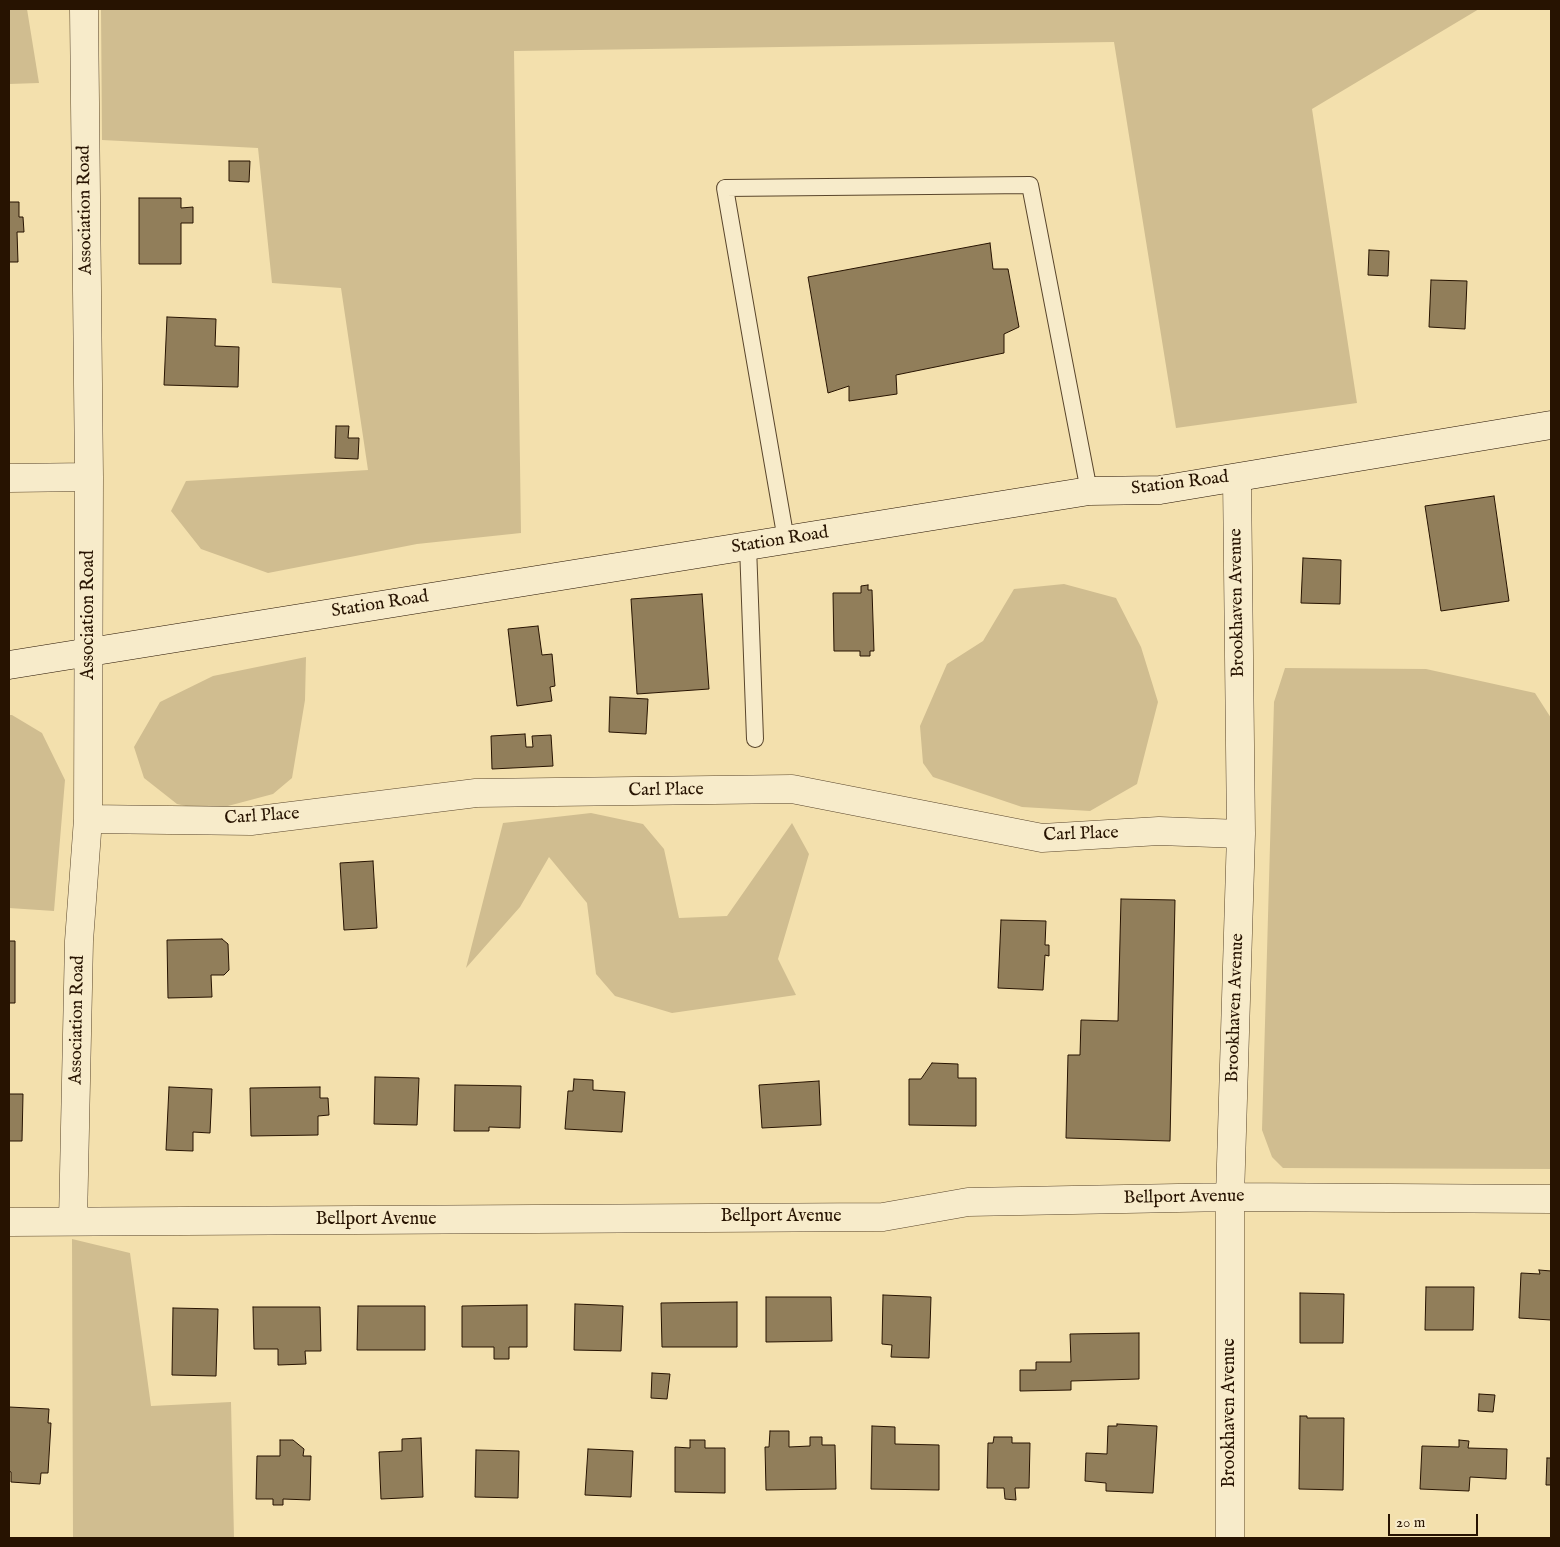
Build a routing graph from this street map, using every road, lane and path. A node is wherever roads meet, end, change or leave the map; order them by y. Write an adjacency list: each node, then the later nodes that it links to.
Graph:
1 (84, 9): 3 (street, Association Road)
2 (1551, 425): 5 (street, Station Road)
3 (89, 477): 4 (street); 9 (street, Association Road)
4 (9, 478)
5 (1237, 478): 6 (street, Station Road); 13 (street, Brookhaven Avenue)
6 (1089, 491): 7 (street, Station Road); 7 (lane)
7 (786, 540): 8 (street, Station Road)
8 (748, 546): 9 (street, Station Road); 11 (lane)
9 (89, 652): 10 (street, Station Road); 12 (street, Association Road)
10 (9, 665)
11 (755, 739)
12 (88, 819): 13 (street, Carl Place); 16 (street, Association Road)
13 (1241, 834): 14 (street, Brookhaven Avenue)
14 (1230, 1197): 15 (street, Bellport Avenue); 16 (street, Bellport Avenue); 18 (street, Brookhaven Avenue)
15 (1551, 1199)
16 (73, 1221): 17 (street, Bellport Avenue)
17 (9, 1222)
18 (1230, 1538)

